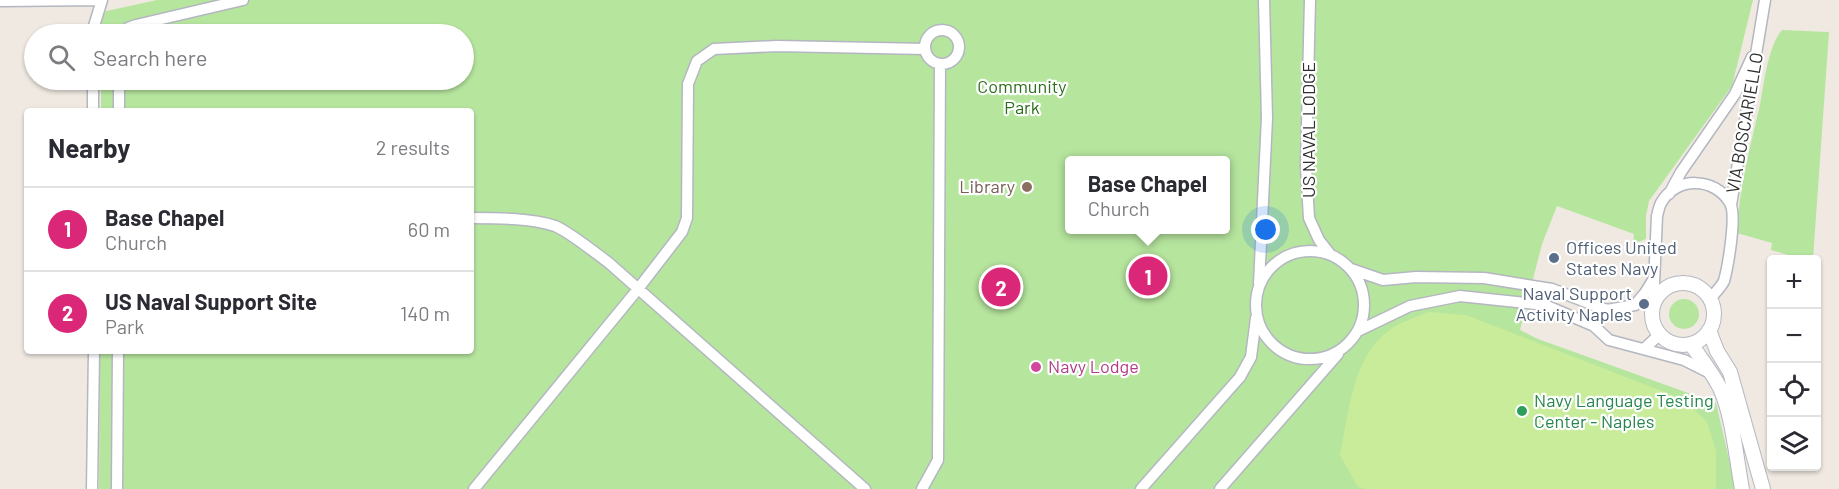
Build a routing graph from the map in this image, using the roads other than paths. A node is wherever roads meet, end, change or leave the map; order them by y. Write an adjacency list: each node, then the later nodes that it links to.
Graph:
1 (80, 0): 2 (street); 7 (street)
2 (101, 0): 8 (street)
3 (243, 0): 9 (street)
4 (1264, 0): 23 (street)
5 (1310, 0): 20 (street, US NAVAL LODGE)
6 (1765, 0): 10 (street, VIA BOSCARIELLO)
7 (0, 1)
8 (95, 24)
9 (140, 24)
10 (1759, 40): 17 (street, VIA BOSCARIELLO); 18 (street, VIA BOSCARIELLO)
11 (925, 49): 12 (street); 12 (street); 24 (street)
12 (940, 65): 41 (street)
13 (93, 90): 15 (street)
14 (119, 90): 16 (street)
15 (93, 108)
16 (119, 108)
17 (1669, 194): 18 (street); 22 (street, VIA BOSCARIELLO)
18 (1731, 205): 25 (street, VIA BOSCARIELLO)
19 (474, 218): 24 (street)
20 (1330, 254): 21 (street); 23 (street)
21 (1351, 269): 22 (street); 29 (street)
22 (1653, 280): 26 (street, VIA BOSCARIELLO)
23 (1259, 287): 27 (street)
24 (638, 289): 39 (street); 40 (street)
25 (1710, 299): 26 (street); 28 (street)
26 (1653, 306): 30 (street)
27 (1256, 312): 32 (street); 42 (street)
28 (1709, 330): 31 (street); 45 (street)
29 (1358, 331): 32 (street); 33 (street)
30 (1660, 334): 31 (street); 33 (street)
31 (1691, 344): 36 (street)
32 (1344, 347): 43 (street)
33 (1644, 349): 36 (street)
34 (94, 354): 37 (street)
35 (118, 354): 38 (street)
36 (1712, 373): 44 (street)
37 (92, 489)
38 (117, 489)
39 (474, 489)
40 (865, 489)
41 (922, 489)
42 (1141, 489)
43 (1220, 489)
44 (1742, 489)
45 (1762, 489)

